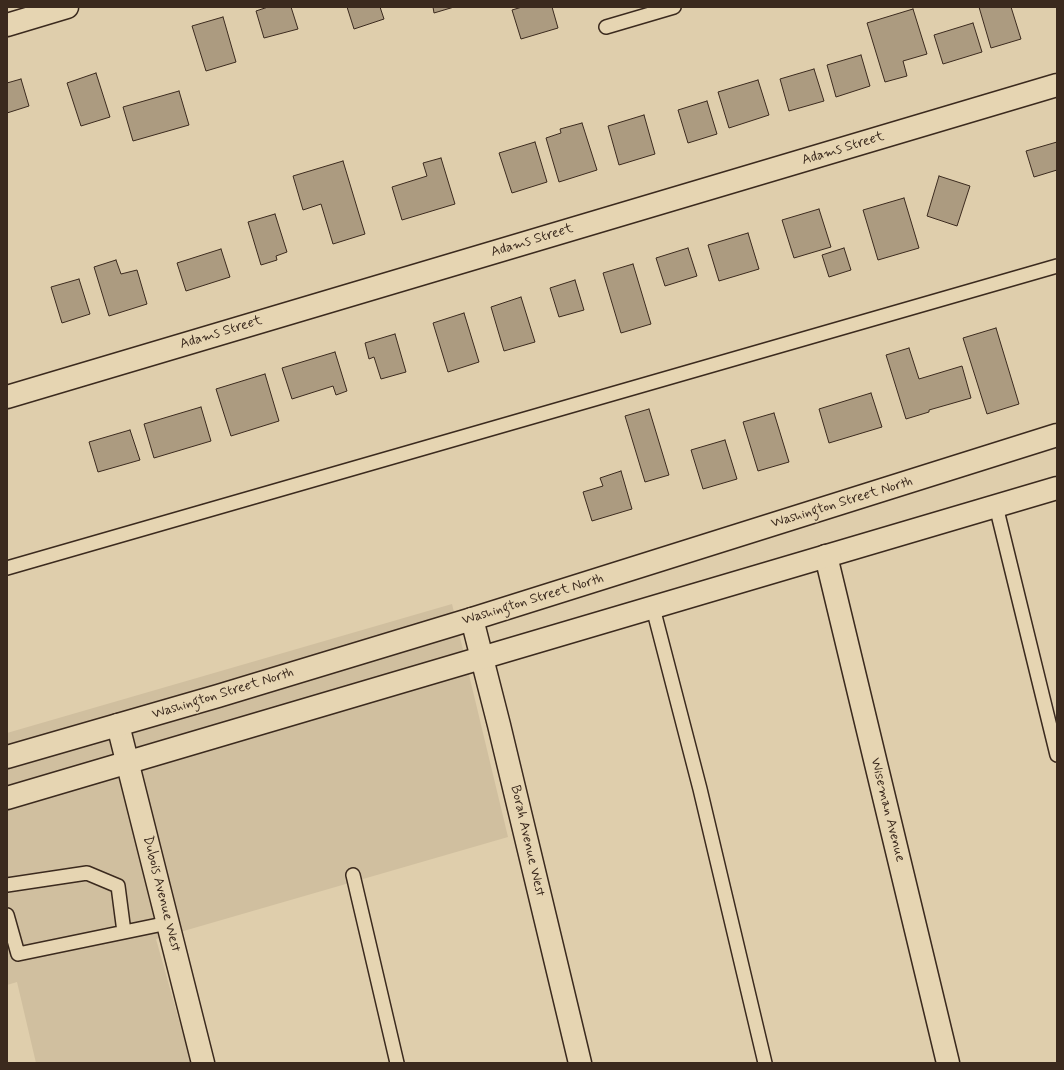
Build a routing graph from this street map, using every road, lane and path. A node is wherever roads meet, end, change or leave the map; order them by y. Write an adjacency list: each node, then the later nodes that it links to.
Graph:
1 (67, 7): 3 (street)
2 (674, 7): 4 (lane)
3 (7, 25)
4 (606, 27)
5 (1057, 85): 7 (street, Adams Street)
6 (1057, 266): 12 (lane)
7 (7, 397)
8 (1057, 435): 14 (street, Washington Street North)
9 (1057, 488): 10 (street)
10 (996, 506): 11 (street); 17 (lane)
11 (826, 556): 13 (street); 30 (street, Wiseman Avenue)
12 (7, 568)
13 (653, 608): 15 (street); 29 (lane)
14 (472, 619): 15 (street, Borah Avenue West); 16 (street, Washington Street North)
15 (482, 658): 19 (street); 28 (street, Borah Avenue West)
16 (118, 725): 18 (street, Washington Street North); 19 (street, Dubois Avenue West)
17 (1057, 755)
18 (7, 757)
19 (127, 762): 20 (street); 24 (street, Dubois Avenue West)
20 (7, 798)
21 (353, 875): 27 (lane)
22 (7, 884): 25 (lane)
23 (7, 915): 25 (lane)
24 (168, 923): 25 (lane); 26 (street, Dubois Avenue West)
25 (124, 932)
26 (203, 1063)
27 (397, 1063)
28 (580, 1063)
29 (765, 1063)
30 (948, 1063)

